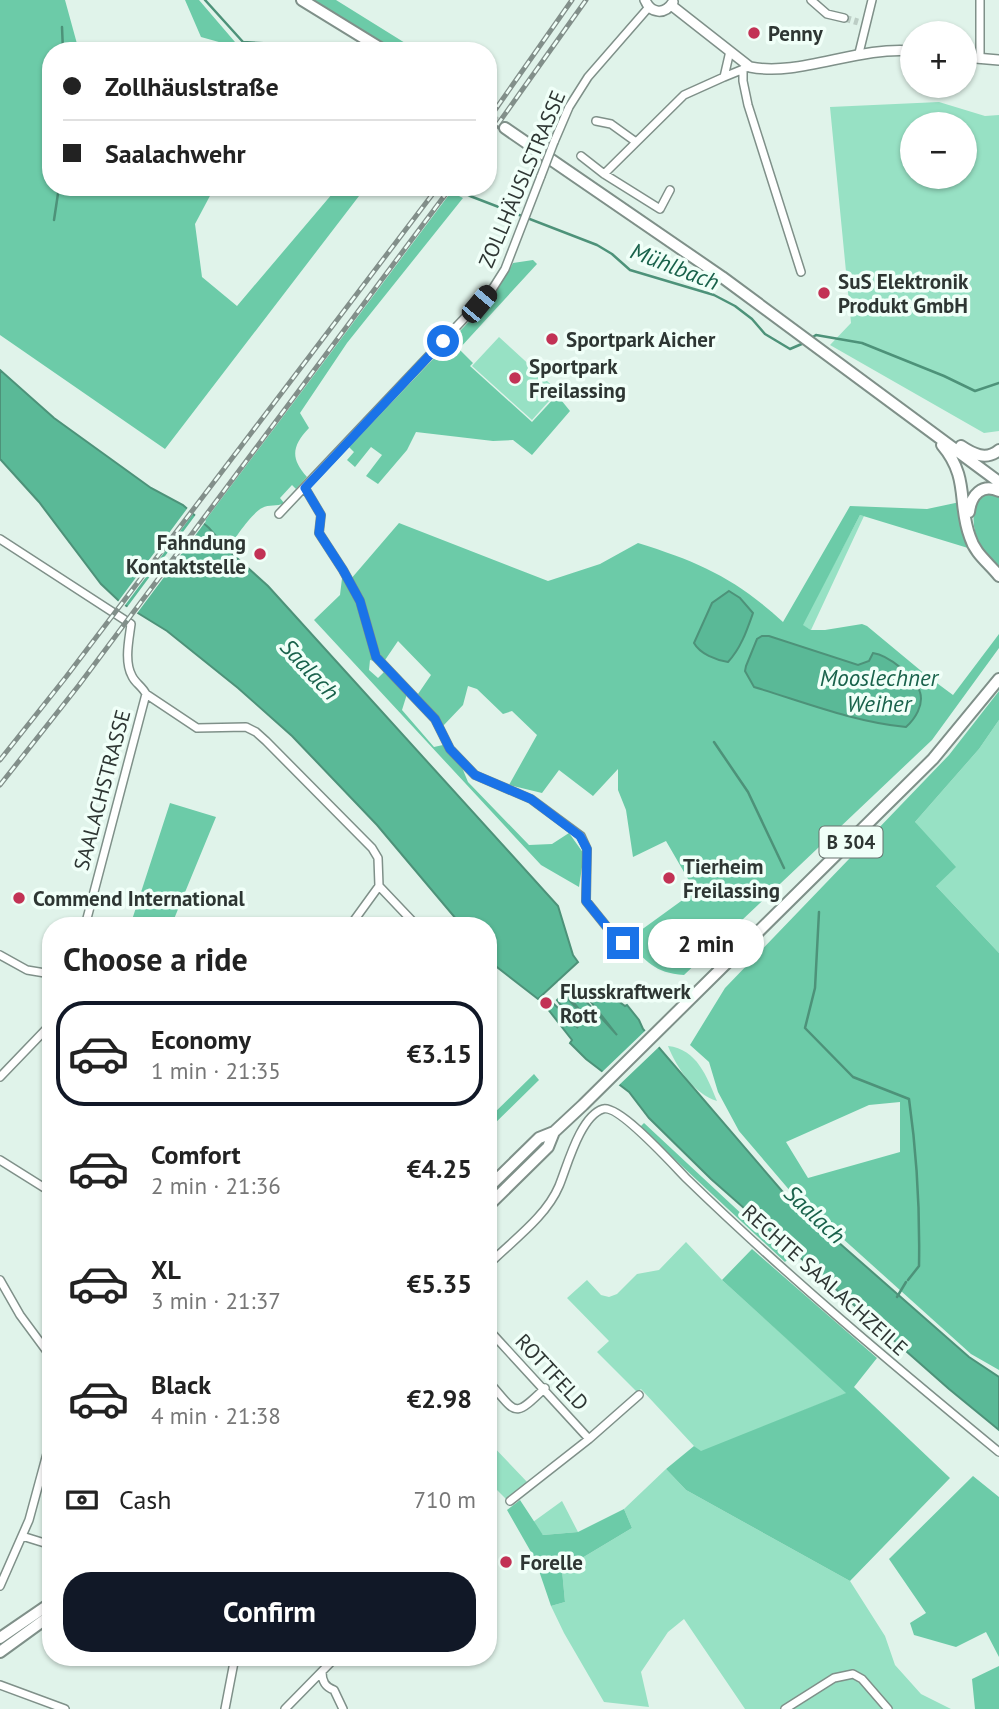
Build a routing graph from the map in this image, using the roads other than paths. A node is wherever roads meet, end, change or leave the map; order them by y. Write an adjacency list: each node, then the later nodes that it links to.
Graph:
1 (302, 0): 8 (main road)
2 (811, 0): 7 (street)
3 (872, 0): 11 (street)
4 (980, 0): 13 (street)
5 (672, 3): 6 (street); 10 (street)
6 (647, 4): 27 (street, ZOLLHÄUSLSTRASSE, bridge)
7 (844, 18)
8 (370, 42)
9 (900, 50): 11 (street)
10 (730, 51): 15 (street); 16 (street)
11 (859, 53): 15 (street)
12 (977, 59): 13 (street)
13 (980, 59): 14 (street)
14 (999, 60)
15 (747, 68): 16 (street); 23 (street)
16 (724, 77): 19 (street)
17 (596, 121): 19 (street)
18 (505, 128): 24 (main road)
19 (636, 142): 21 (street)
20 (582, 156): 21 (street)
21 (604, 174): 22 (street)
22 (670, 190)
23 (801, 272)
24 (938, 436): 25 (main road); 26 (main road); 30 (main road)
25 (999, 450)
26 (999, 482)
27 (305, 488): 29 (street, ZOLLHÄUSLSTRASSE); 39 (street)
28 (999, 491): 30 (main road)
29 (279, 514)
30 (967, 525): 32 (main road)
31 (0, 538): 34 (street)
32 (998, 574)
33 (999, 679): 45 (main road, B 304)
34 (146, 694): 35 (street, SAALACHSTRASSE); 36 (street, SAALACHSTRASSE)
35 (379, 886): 37 (street); 38 (street)
36 (87, 917)
37 (357, 917)
38 (408, 917)
39 (623, 943)
40 (0, 955): 41 (street)
41 (42, 972)
42 (42, 1032): 43 (street)
43 (3, 1068): 44 (street)
44 (0, 1077)
45 (554, 1132): 47 (main road); 49 (main road)
46 (0, 1160): 48 (street)
47 (497, 1179)
48 (42, 1186)
49 (497, 1197)
50 (497, 1256): 58 (street, RECHTE SAALACHZEILE)
51 (0, 1280): 53 (street)
52 (497, 1338): 54 (street, ROTTFELD)
53 (42, 1345)
54 (544, 1388): 55 (street); 57 (street, ROTTFELD)
55 (497, 1392)
56 (639, 1395): 57 (street, ROTTFELD)
57 (589, 1439): 60 (street, ROTTFELD)
58 (999, 1452)
59 (42, 1477): 61 (street)
60 (510, 1501)
61 (22, 1536): 62 (street); 63 (street)
62 (42, 1542)
63 (0, 1586)
64 (42, 1609): 66 (main road)
65 (42, 1622): 67 (main road)
66 (0, 1639)
67 (0, 1652)
68 (233, 1666): 73 (street)
69 (328, 1666): 70 (street)
70 (322, 1672): 74 (street); 75 (street)
71 (0, 1685): 72 (street)
72 (65, 1709)
73 (225, 1709)
74 (285, 1709)
75 (343, 1709)
76 (785, 1709): 77 (street)
77 (888, 1709)

